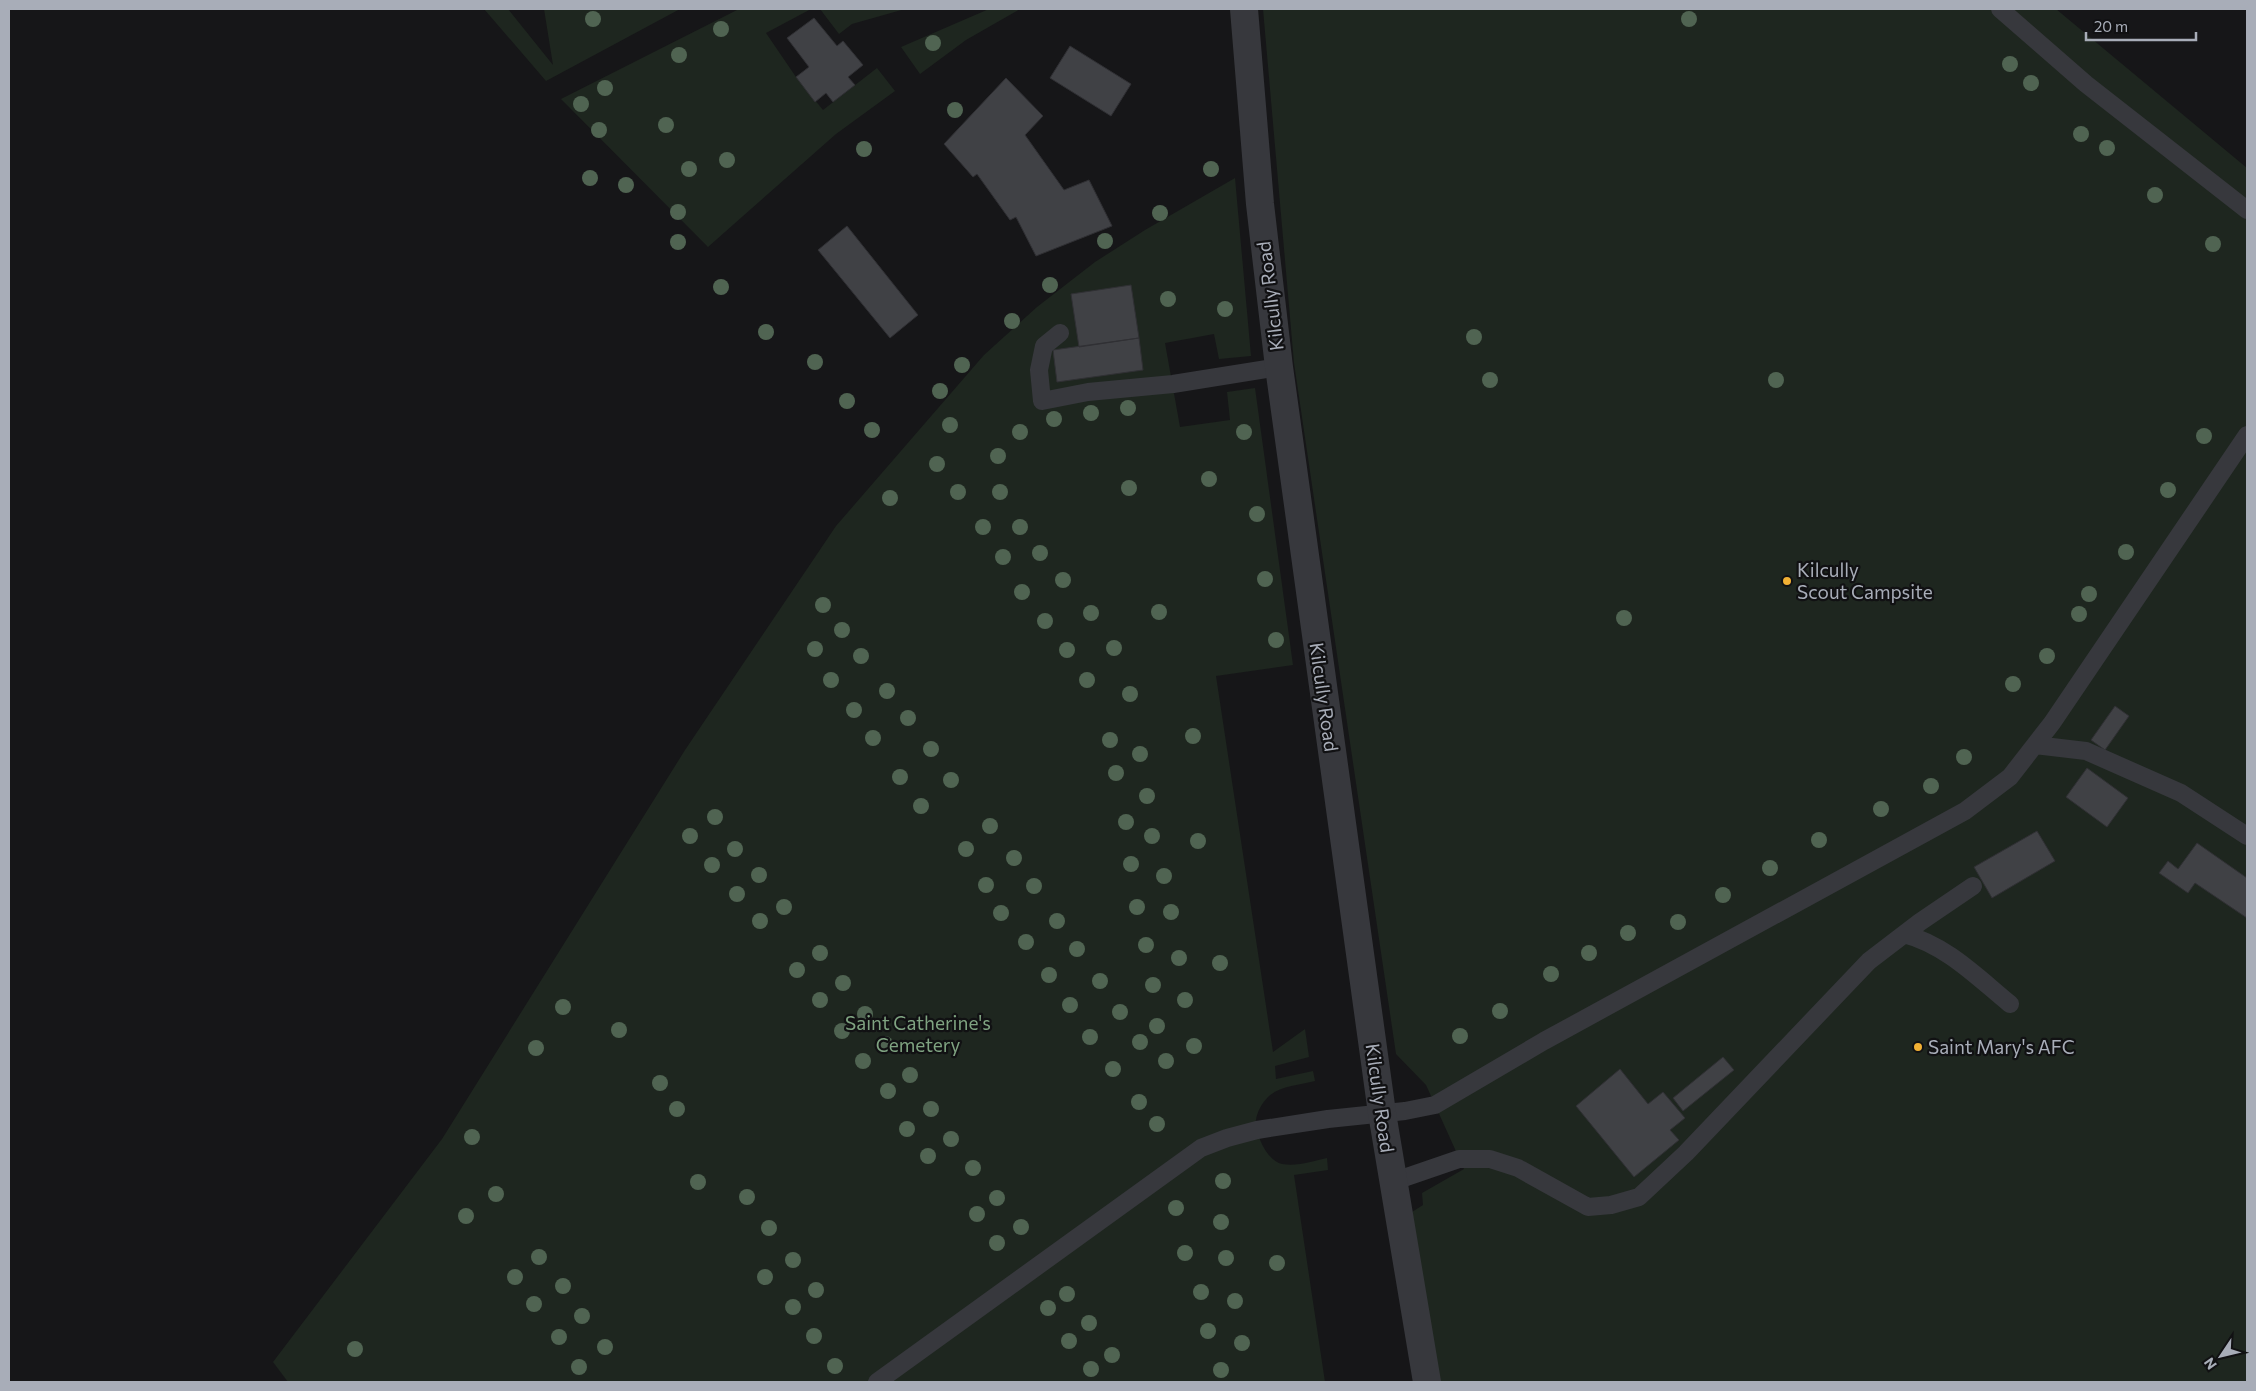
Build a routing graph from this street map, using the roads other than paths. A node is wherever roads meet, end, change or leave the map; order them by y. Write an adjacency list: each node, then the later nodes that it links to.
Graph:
1 (1244, 9): 5 (street, Kilcully Road)
2 (2000, 9): 3 (lane)
3 (2247, 210)
4 (1060, 333): 5 (lane)
5 (1279, 367): 12 (street, Kilcully Road)
6 (2247, 435): 7 (lane)
7 (2036, 745): 8 (lane); 12 (lane)
8 (2247, 836)
9 (1973, 886): 10 (lane)
10 (1904, 934): 11 (lane); 13 (lane)
11 (2010, 1004)
12 (1382, 1113): 13 (street, Kilcully Road); 14 (lane)
13 (1392, 1182): 15 (street, Kilcully Road)
14 (877, 1382)
15 (1427, 1382)

